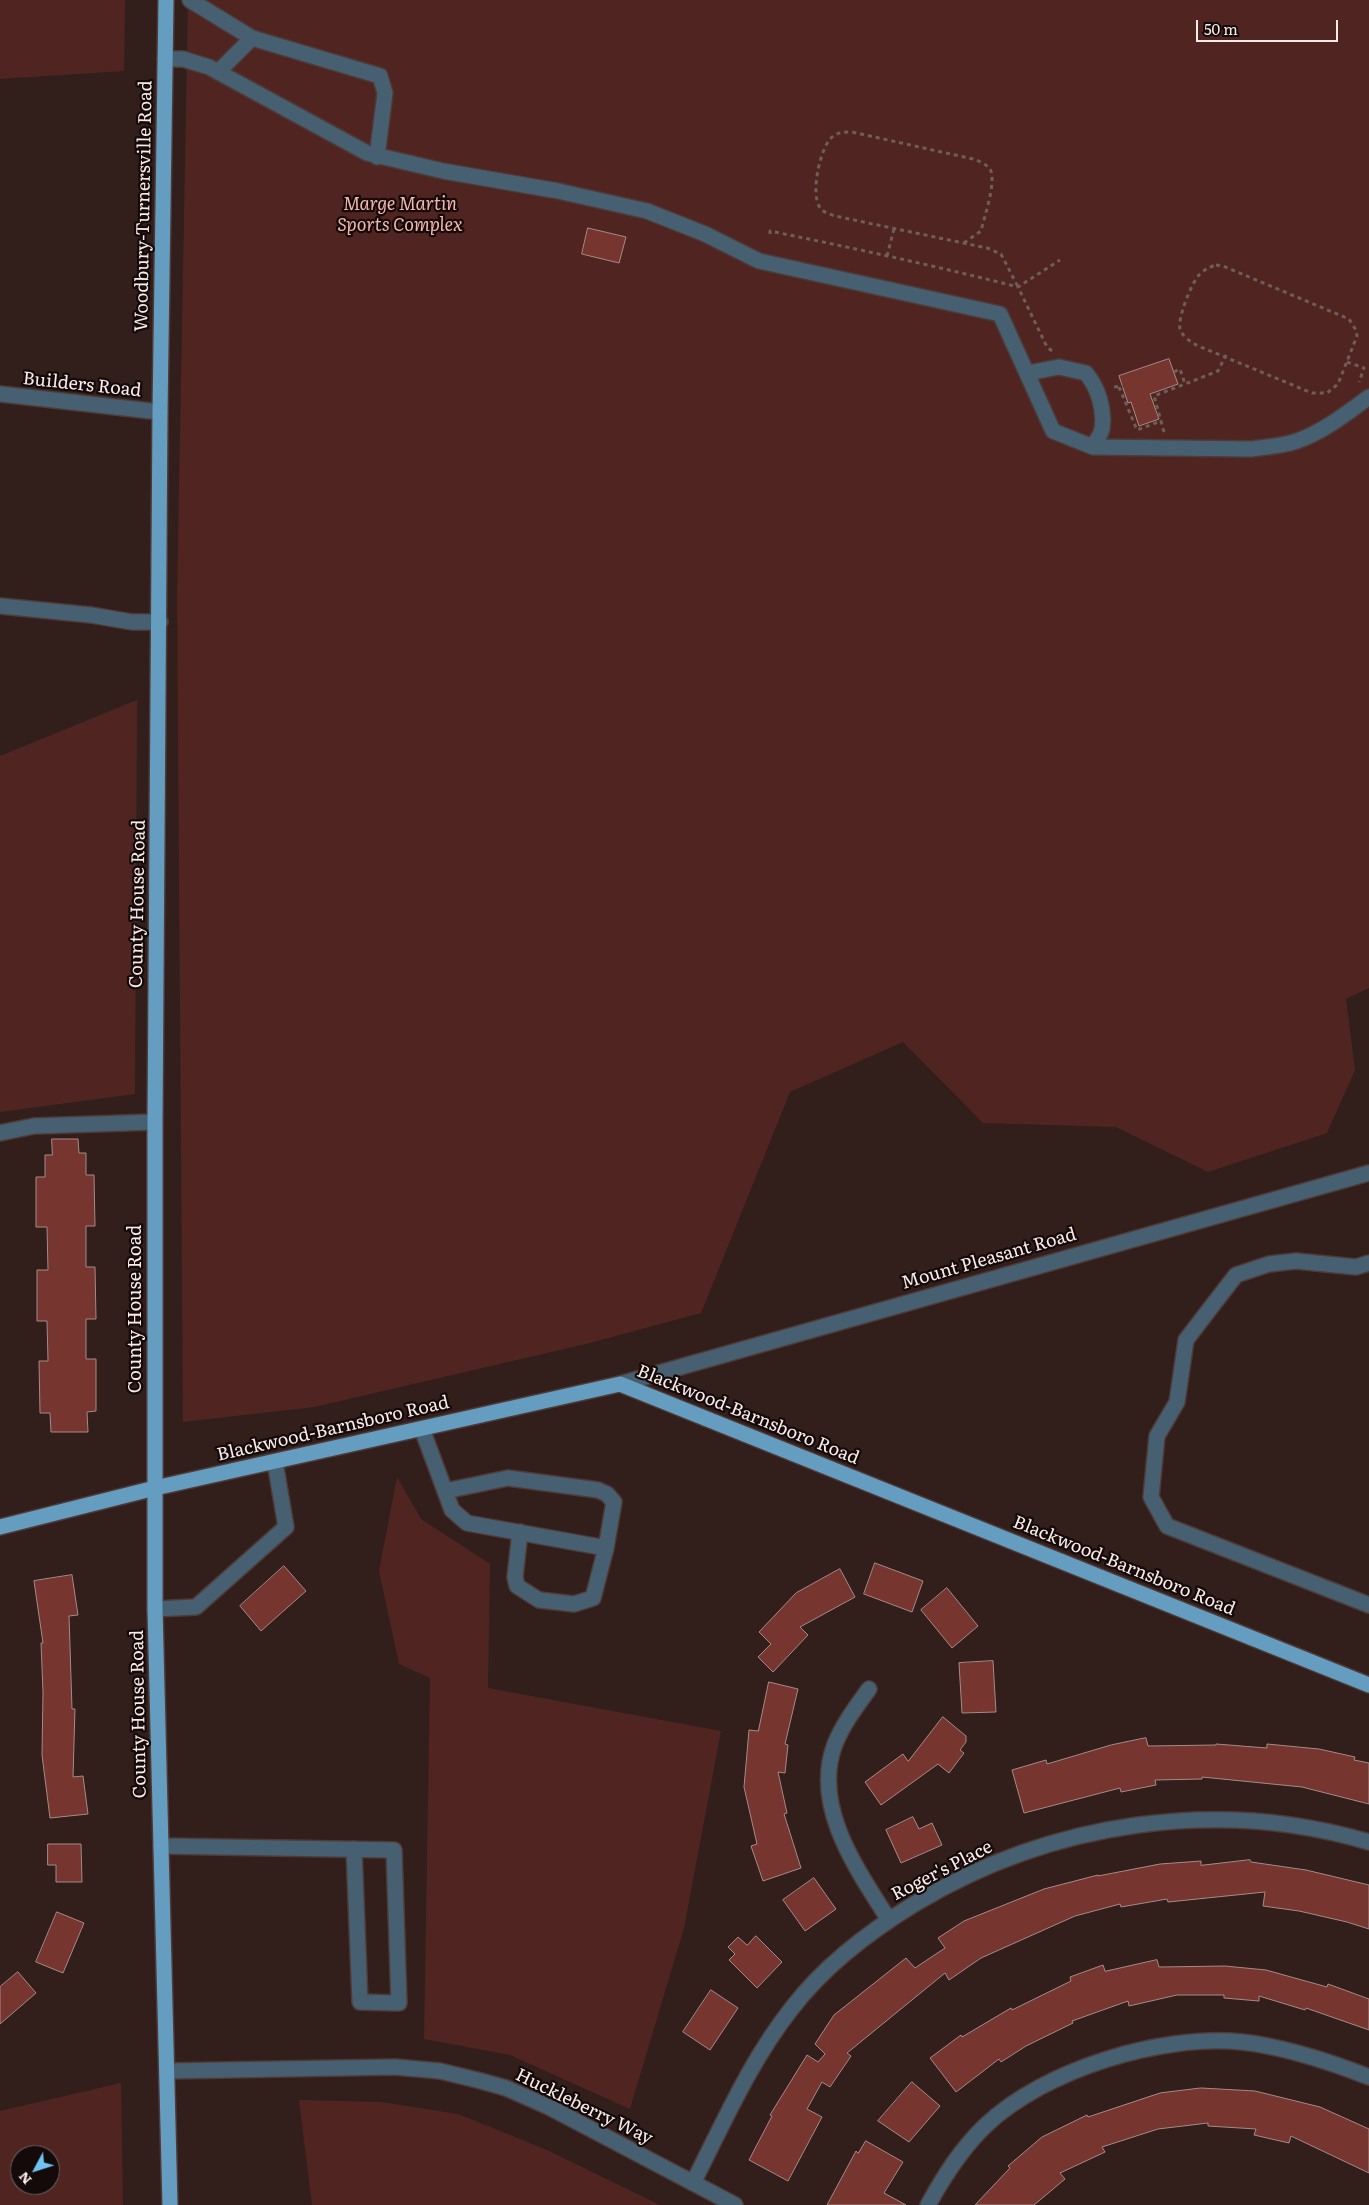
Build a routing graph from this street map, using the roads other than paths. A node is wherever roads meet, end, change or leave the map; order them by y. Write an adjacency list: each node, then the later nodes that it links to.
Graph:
1 (166, 0): 4 (main road, Woodbury-Turnersville Road)
2 (190, 0): 3 (street)
3 (252, 38): 5 (street); 6 (street)
4 (165, 59): 5 (street); 10 (main road, Woodbury-Turnersville Road)
5 (218, 72): 6 (street)
6 (377, 156): 7 (street)
7 (1028, 372): 11 (street); 11 (street)
8 (0, 394): 10 (street, Builders Road)
9 (1369, 397): 11 (street)
10 (160, 412): 13 (main road, County House Road)
11 (1092, 447)
12 (0, 606): 13 (street)
13 (160, 622): 14 (main road, County House Road)
14 (155, 1122): 15 (street); 21 (main road, County House Road)
15 (0, 1133)
16 (1369, 1173): 18 (street, Mount Pleasant Road)
17 (1369, 1263): 26 (street)
18 (620, 1384): 19 (main road, Blackwood-Barnsboro Road); 28 (main road, Blackwood-Barnsboro Road)
19 (422, 1429): 20 (main road, Blackwood-Barnsboro Road); 22 (street)
20 (275, 1462): 21 (main road, Blackwood-Barnsboro Road); 27 (street)
21 (155, 1488): 23 (main road, Blackwood-Barnsboro Road); 27 (main road, County House Road)
22 (445, 1491): 24 (street); 25 (street)
23 (0, 1527)
24 (520, 1532): 25 (street); 25 (street)
25 (606, 1548)
26 (1369, 1605)
27 (155, 1609): 31 (main road, County House Road)
28 (1369, 1685)
29 (869, 1689): 33 (street)
30 (1369, 1842): 33 (street, Roger's Place)
31 (161, 1846): 32 (street); 34 (main road, County House Road)
32 (354, 1849): 32 (street)
33 (889, 1920): 36 (street, Roger's Place)
34 (167, 2071): 36 (street, Huckleberry Way); 37 (main road, County House Road)
35 (1369, 2077): 39 (street)
36 (693, 2183): 38 (street, Huckleberry Way)
37 (170, 2205)
38 (736, 2205)
39 (928, 2205)

